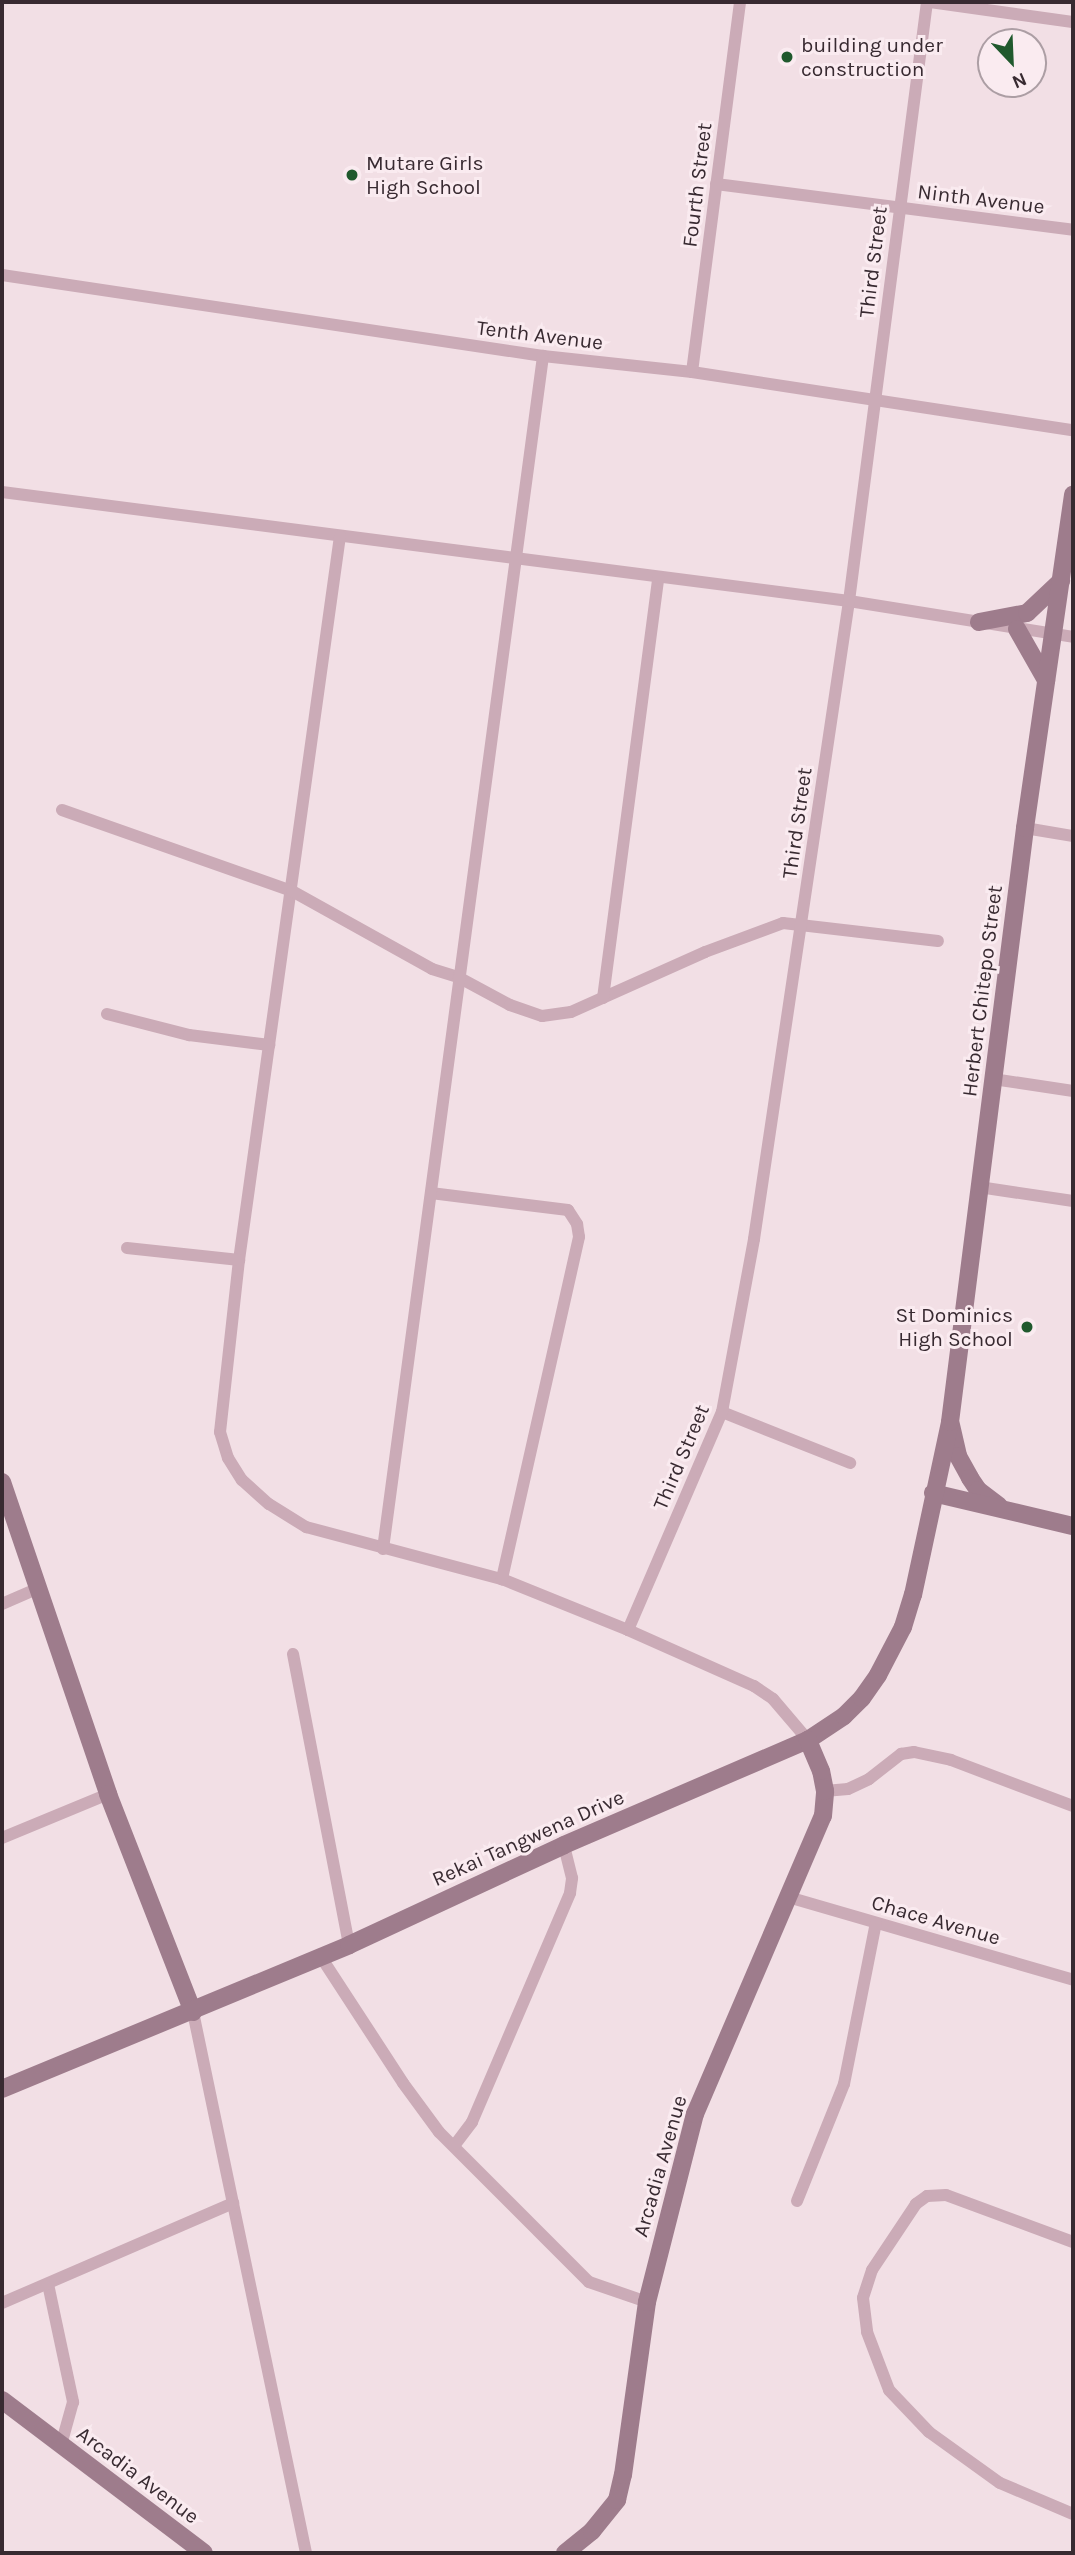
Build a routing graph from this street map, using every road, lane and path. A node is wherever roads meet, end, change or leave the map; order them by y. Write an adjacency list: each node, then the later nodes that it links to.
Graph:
1 (740, 2): 4 (street, Fourth Street)
2 (928, 2): 3 (street); 5 (street, Third Street)
3 (1073, 22)
4 (716, 184): 5 (street, Ninth Avenue); 9 (street, Fourth Street)
5 (900, 208): 6 (street, Ninth Avenue); 10 (street, Third Street)
6 (1073, 230)
7 (2, 275): 8 (street, Tenth Avenue)
8 (543, 356): 9 (street, Tenth Avenue); 15 (street)
9 (692, 372): 10 (street, Tenth Avenue)
10 (875, 400): 11 (street, Tenth Avenue); 18 (street, Third Street)
11 (1073, 430)
12 (2, 492): 14 (street)
13 (1073, 494): 17 (main road, Herbert Chitepo Street)
14 (340, 536): 15 (street); 27 (street)
15 (516, 559): 16 (street); 30 (street)
16 (658, 578): 18 (street); 31 (street)
17 (1061, 582): 19 (main road); 21 (main road, Herbert Chitepo Street)
18 (849, 601): 19 (street); 28 (street, Third Street)
19 (979, 622): 20 (street)
20 (1017, 629): 21 (street); 23 (main road)
21 (1053, 635): 22 (street); 23 (main road, Herbert Chitepo Street)
22 (1073, 637)
23 (1046, 680): 25 (main road, Herbert Chitepo Street)
24 (62, 810): 27 (street)
25 (1025, 828): 26 (street); 34 (main road, Herbert Chitepo Street)
26 (1073, 836)
27 (292, 891): 30 (street); 33 (street)
28 (801, 923): 29 (street); 31 (street); 41 (street, Third Street)
29 (938, 941)
30 (458, 977): 31 (street); 37 (street)
31 (603, 998)
32 (107, 1014): 33 (street)
33 (269, 1045): 40 (street)
34 (993, 1079): 35 (street); 36 (main road, Herbert Chitepo Street)
35 (1073, 1091)
36 (979, 1187): 38 (street); 42 (main road, Herbert Chitepo Street)
37 (431, 1193): 48 (street); 49 (street)
38 (1073, 1201)
39 (127, 1248): 40 (street)
40 (239, 1260): 48 (street)
41 (722, 1412): 43 (street); 52 (street, Third Street)
42 (950, 1422): 45 (main road, Herbert Chitepo Street); 46 (main road)
43 (850, 1463)
44 (2, 1482): 50 (main road)
45 (933, 1493): 46 (main road); 54 (main road, Rekai Tangwena Drive)
46 (1020, 1514): 47 (main road)
47 (1073, 1526)
48 (383, 1549): 49 (street)
49 (502, 1579): 52 (street)
50 (39, 1588): 51 (street); 56 (main road)
51 (2, 1604)
52 (628, 1630): 54 (street)
53 (293, 1654): 62 (street)
54 (808, 1740): 55 (main road); 59 (main road, Rekai Tangwena Drive)
55 (825, 1791): 57 (street); 60 (main road, Arcadia Avenue)
56 (108, 1794): 58 (street); 65 (main road)
57 (1073, 1806)
58 (2, 1838)
59 (564, 1845): 62 (main road, Rekai Tangwena Drive); 67 (street)
60 (788, 1897): 61 (street, Chace Avenue); 72 (main road, Arcadia Avenue)
61 (876, 1923): 64 (street, Chace Avenue); 68 (street)
62 (349, 1945): 63 (main road, Rekai Tangwena Drive)
63 (321, 1957): 65 (main road, Rekai Tangwena Drive); 67 (street)
64 (1073, 1980)
65 (193, 2011): 66 (main road, Rekai Tangwena Drive); 69 (street)
66 (2, 2089)
67 (454, 2146): 72 (street)
68 (797, 2201)
69 (233, 2203): 71 (street); 78 (street)
70 (1073, 2242): 76 (street)
71 (48, 2284): 73 (street); 75 (street)
72 (647, 2302): 79 (main road, Arcadia Avenue)
73 (2, 2303)
74 (2, 2400): 75 (main road, Arcadia Avenue)
75 (61, 2445): 77 (main road, Arcadia Avenue)
76 (1073, 2514)
77 (204, 2553)
78 (306, 2553)
79 (565, 2553)

